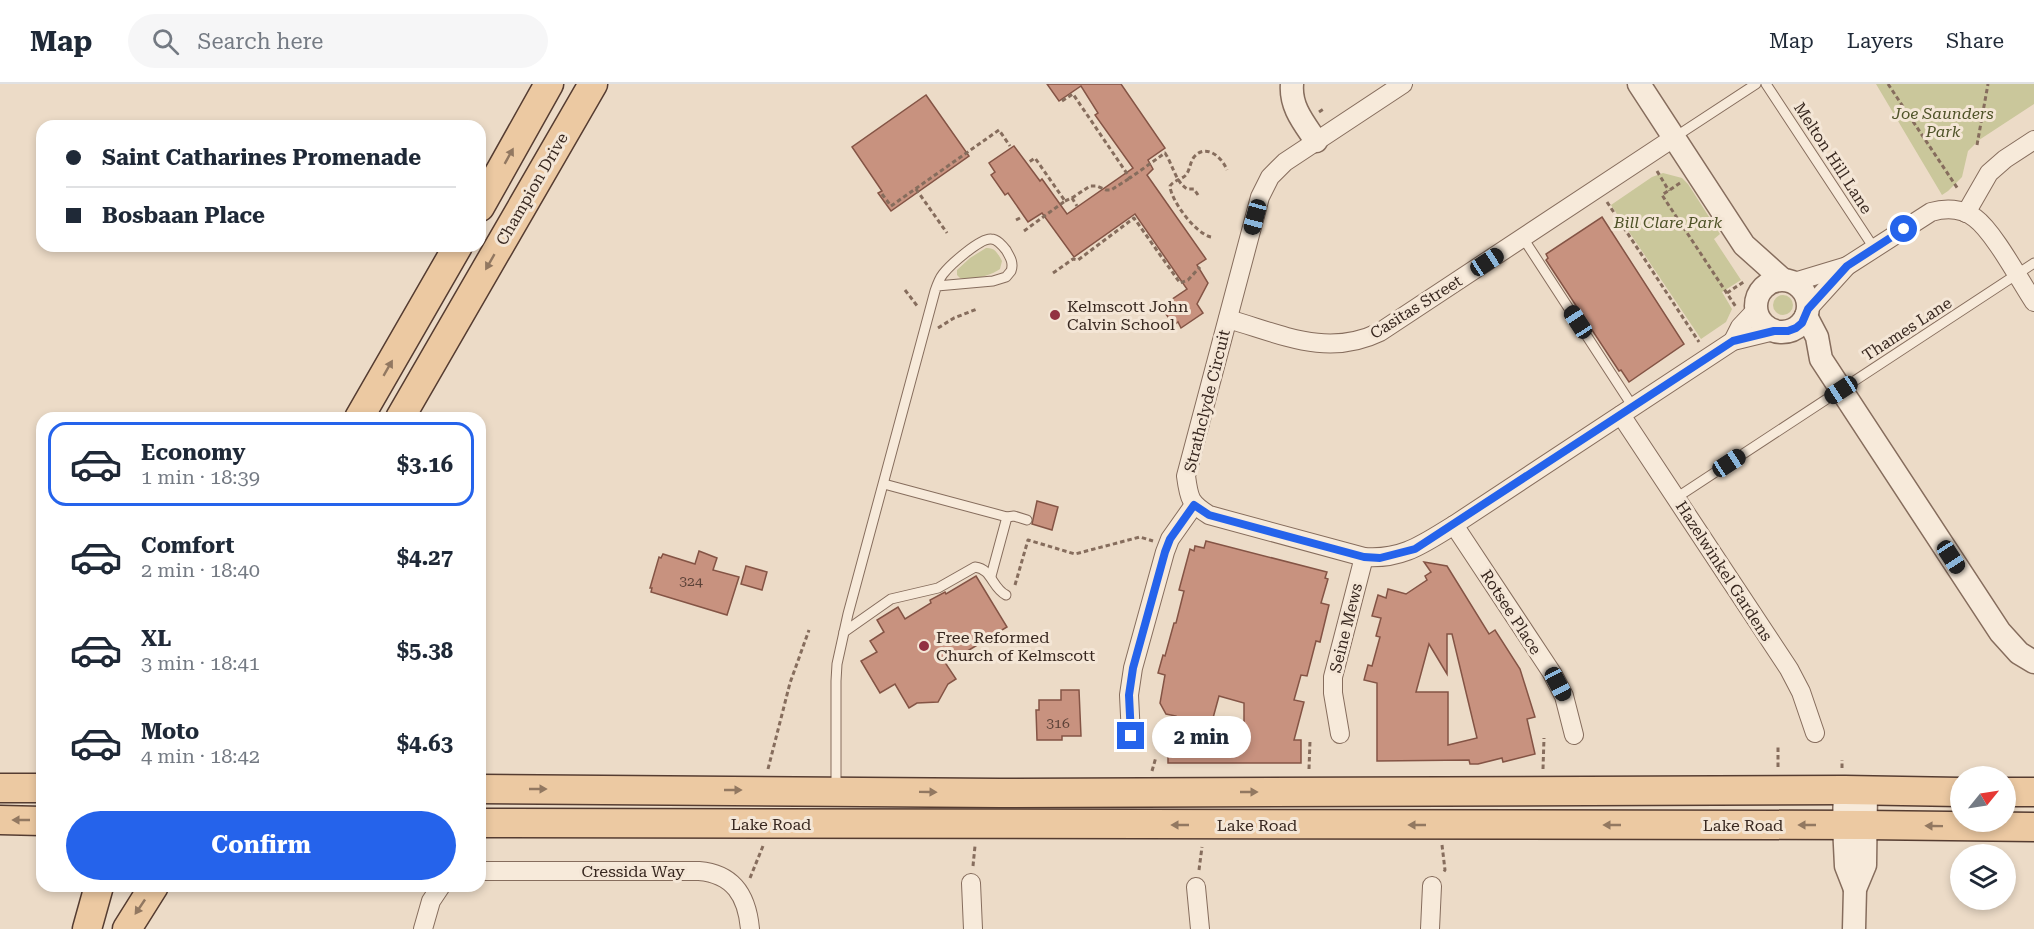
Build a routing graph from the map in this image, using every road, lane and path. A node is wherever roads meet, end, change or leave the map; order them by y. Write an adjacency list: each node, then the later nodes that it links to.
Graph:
1 (549, 84): 27 (main road, one-way to 1)
2 (593, 84): 65 (main road, Champion Drive, one-way to 65)
3 (1293, 84): 15 (street)
4 (1403, 84): 15 (street, Strathclyde Circuit)
5 (1639, 84): 13 (street)
6 (1756, 84): 13 (lane)
7 (1766, 84): 40 (lane, Melton Hill Lane)
8 (1888, 84): 24 (path)
9 (1988, 84): 16 (path)
10 (1062, 101): 21 (path)
11 (1325, 108): 12 (path)
12 (1319, 112)
13 (1675, 137): 38 (street, Casitas Street); 39 (street)
14 (2034, 140): 32 (street)
15 (1316, 141): 56 (street, Strathclyde Circuit)
16 (1977, 145)
17 (1010, 146): 23 (path)
18 (1029, 162): 29 (path)
19 (1227, 170): 22 (path)
20 (1657, 171): 50 (path)
21 (1130, 178): 22 (path); 28 (path)
22 (1177, 180): 26 (path); 37 (path)
23 (916, 189): 25 (path); 36 (path)
24 (1958, 189)
25 (882, 194)
26 (1198, 195)
27 (486, 196)
28 (1072, 198): 29 (path); 31 (path)
29 (1065, 201): 35 (path)
30 (1607, 202): 60 (path)
31 (1077, 206)
32 (1966, 213): 40 (street); 46 (street)
33 (1022, 217): 34 (path)
34 (1016, 220)
35 (1024, 231)
36 (947, 233)
37 (1211, 237)
38 (1523, 238): 56 (street, Casitas Street); 63 (lane)
39 (1744, 245): 47 (street); 51 (street)
40 (1874, 248): 43 (street)
41 (455, 252): 64 (main road, one-way to 41)
42 (2034, 263): 46 (lane, Thames Lane)
43 (1847, 266): 47 (street); 55 (street)
44 (1200, 267): 45 (path)
45 (1053, 273)
46 (2016, 275): 52 (street); 62 (lane, Thames Lane)
47 (1788, 281): 51 (street); 55 (street)
48 (937, 286): 48 (lane); 66 (lane)
49 (905, 290): 54 (path)
50 (1727, 293): 51 (path); 51 (path)
51 (1749, 298): 58 (street); 59 (street)
52 (2034, 302)
53 (977, 309): 57 (path)
54 (923, 313)
55 (1807, 313): 58 (street); 61 (street)
56 (1228, 319): 68 (street, Strathclyde Circuit)
57 (933, 331)
58 (1777, 331): 59 (street); 61 (street)
59 (1733, 341): 63 (street)
60 (1700, 343)
61 (1821, 359): 62 (street)
62 (1841, 390): 67 (lane, Thames Lane); 79 (street)
63 (1627, 411): 67 (street, Hazelwinkel Gardens); 71 (street)
64 (362, 412)
65 (403, 412)
66 (884, 484): 69 (lane); 78 (lane)
67 (1676, 498): 80 (street, Hazelwinkel Gardens)
68 (1194, 505): 73 (street); 83 (street)
69 (1007, 517): 70 (lane); 74 (lane)
70 (1027, 520)
71 (1454, 525): 73 (street); 82 (street, Rotsee Place)
72 (1160, 543): 75 (path)
73 (1364, 557): 81 (street, Seine Mews)
74 (991, 576): 76 (lane); 78 (lane)
75 (1010, 585)
76 (1006, 595)
77 (809, 630): 90 (path)
78 (844, 632): 96 (lane)
79 (2034, 662)
80 (1815, 733)
81 (1340, 734)
82 (1574, 735)
83 (1131, 736)
84 (1544, 738): 89 (path)
85 (1310, 741): 92 (path)
86 (1778, 745): 88 (path)
87 (1156, 757): 91 (path)
88 (1778, 768)
89 (1543, 771)
90 (768, 772)
91 (1149, 778)
92 (1309, 778)
93 (0, 788): 94 (main road)
94 (36, 788)
95 (486, 789): 96 (main road, Lake Road, one-way to 96)
96 (836, 791): 97 (main road, Lake Road, one-way to 97); 104 (main road)
97 (1855, 791): 98 (main road, Lake Road); 105 (street)
98 (1950, 792)
99 (2016, 792): 100 (main road)
100 (2034, 792)
101 (0, 820): 102 (main road, one-way to 101)
102 (36, 821)
103 (486, 823): 104 (main road, Lake Road)
104 (835, 824): 105 (main road, Lake Road, one-way to 104)
105 (1855, 825): 106 (main road, Lake Road, one-way to 105); 126 (street)
106 (2034, 827)
107 (975, 837): 113 (path)
108 (1441, 837): 114 (path)
109 (1204, 838): 115 (path)
110 (764, 843): 112 (path)
111 (486, 871): 122 (street, Cressida Way)
112 (748, 883)
113 (971, 883): 123 (street)
114 (1432, 886): 125 (street)
115 (1197, 887): 124 (street)
116 (97, 892): 119 (main road)
117 (150, 892): 120 (main road, one-way to 120)
118 (437, 892): 121 (street)
119 (87, 929)
120 (127, 929)
121 (423, 929)
122 (750, 929)
123 (973, 929)
124 (1200, 929)
125 (1430, 929)
126 (1854, 929)

